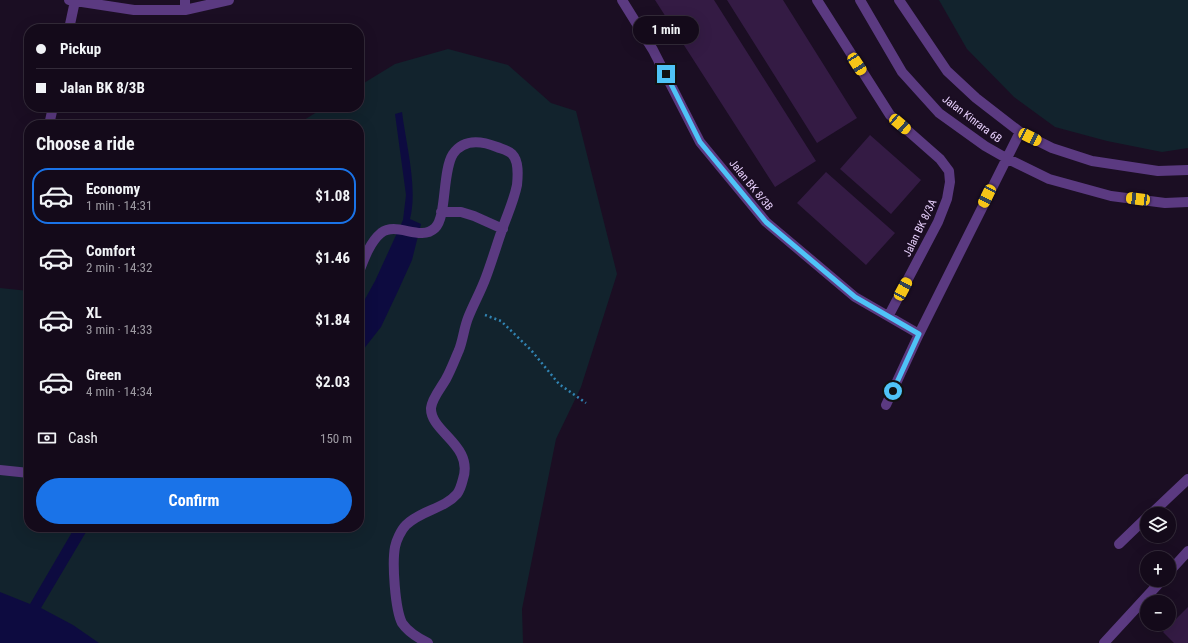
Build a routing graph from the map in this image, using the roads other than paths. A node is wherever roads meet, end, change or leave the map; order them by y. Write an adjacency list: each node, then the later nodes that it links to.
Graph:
1 (229, 0): 7 (street)
2 (622, 0): 16 (street, Jalan BK 8/3B)
3 (817, 0): 16 (street, Jalan BK 8/3A)
4 (860, 0): 10 (street, Jalan Kinrara 6B)
5 (899, 0): 9 (street, Jalan Kinrara 6B)
6 (72, 1): 7 (street); 8 (street)
7 (185, 5)
8 (70, 24)
9 (1020, 132): 10 (street); 11 (street, Jalan Kinrara 6B)
10 (1006, 158): 12 (street, Jalan Kinrara 6B); 17 (street)
11 (1188, 170)
12 (1188, 202)
13 (441, 212): 14 (street); 14 (street); 15 (street)
14 (503, 229): 28 (street)
15 (364, 261)
16 (889, 315): 17 (street, Jalan BK 8/3B)
17 (919, 334): 18 (street)
18 (886, 405)
19 (0, 470): 20 (street)
20 (24, 472)
21 (1188, 479): 22 (street)
22 (1158, 507)
23 (1140, 524): 24 (street)
24 (1119, 544)
25 (1188, 551): 26 (street)
26 (1176, 564)
27 (1156, 587): 29 (street)
28 (428, 643)
29 (1104, 643)

